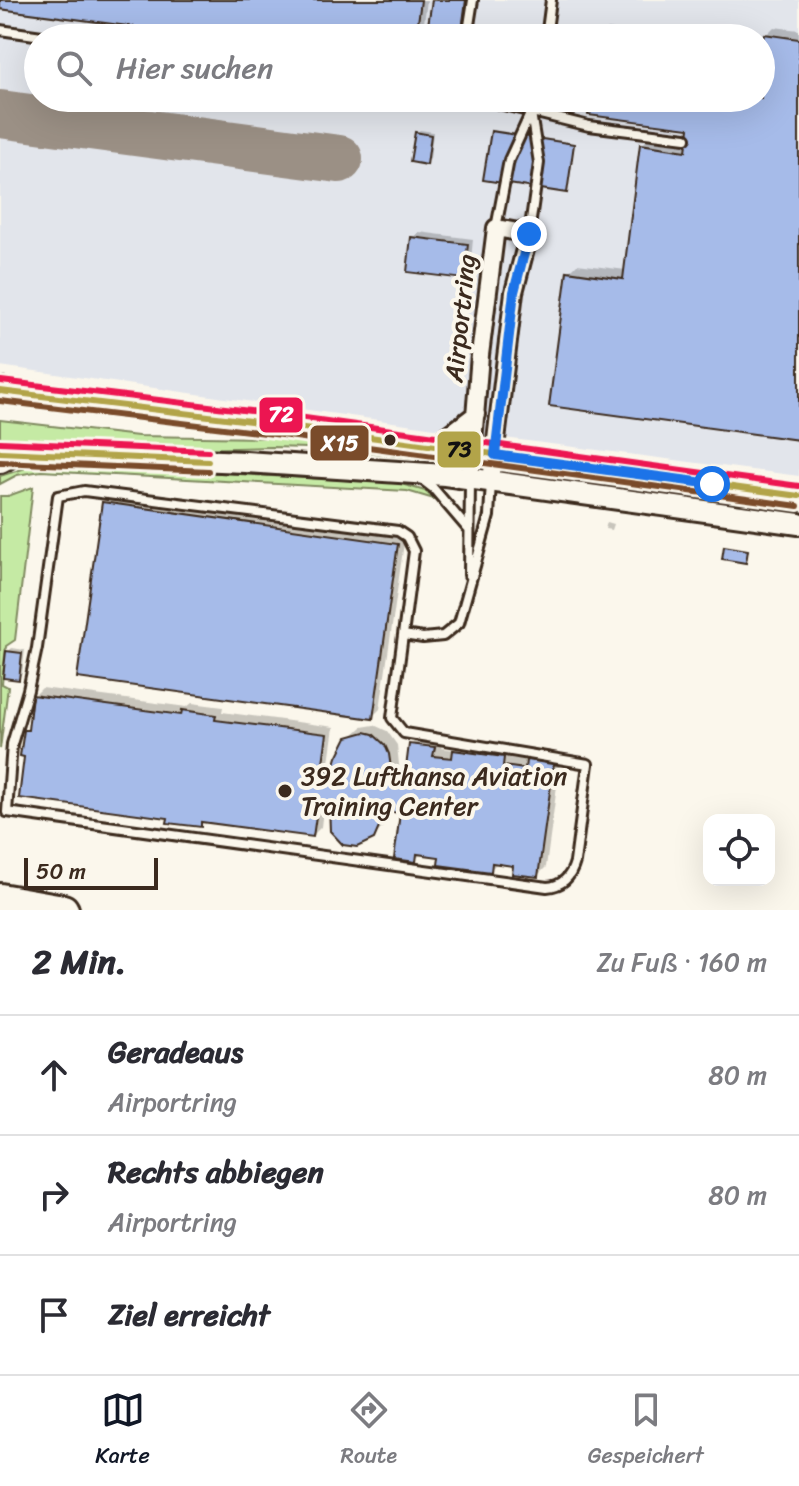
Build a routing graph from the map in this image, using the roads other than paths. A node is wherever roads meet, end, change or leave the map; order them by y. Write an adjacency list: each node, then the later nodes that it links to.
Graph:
1 (473, 0): 3 (lane)
2 (551, 0): 4 (lane)
3 (469, 24)
4 (548, 24)
5 (0, 30): 6 (lane)
6 (24, 33)
7 (531, 112): 8 (lane); 9 (lane, Airportring); 10 (lane, Airportring)
8 (686, 138)
9 (496, 228): 10 (street, Airportring); 12 (street, Airportring)
10 (529, 234): 16 (street, Airportring)
11 (0, 391): 13 (street)
12 (476, 414): 13 (street, Airportring); 14 (street, Airportring)
13 (433, 447): 14 (street)
14 (473, 453): 16 (street); 18 (street, Airportring)
15 (4, 455): 17 (street)
16 (495, 455): 19 (street, Airportring); 20 (street)
17 (413, 473): 18 (street); 22 (lane)
18 (470, 479): 19 (street); 22 (lane)
19 (491, 481): 21 (street); 23 (lane)
20 (799, 496)
21 (799, 524)
22 (468, 529): 23 (lane)
23 (469, 584): 24 (lane)
24 (403, 635): 24 (lane)
25 (0, 899): 26 (highway)
26 (63, 910)

